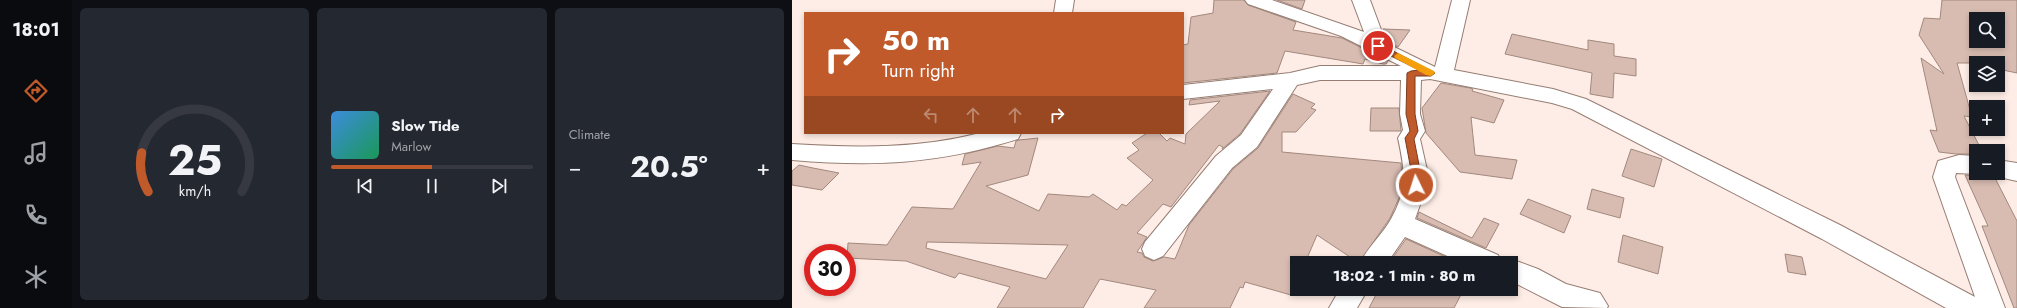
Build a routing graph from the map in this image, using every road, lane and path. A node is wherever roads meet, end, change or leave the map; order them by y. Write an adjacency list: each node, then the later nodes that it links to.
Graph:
1 (1065, 0): 5 (street)
2 (1254, 0): 6 (street)
3 (1360, 0): 6 (street)
4 (1461, 0): 7 (street)
5 (1063, 12)
6 (1378, 46): 7 (street)
7 (1428, 74): 8 (street); 15 (street); 23 (street)
8 (1290, 80): 9 (street); 16 (street)
9 (1184, 92)
10 (1007, 134): 11 (street)
11 (792, 152)
12 (1969, 165): 24 (street)
13 (2005, 169): 14 (street)
14 (2017, 172)
15 (1401, 224): 17 (street); 18 (street)
16 (1154, 249)
17 (1379, 256)
18 (1473, 256)
19 (1518, 273): 21 (street)
20 (1350, 296): 22 (street)
21 (1596, 306)
22 (1342, 308)
23 (1971, 308)
24 (1992, 308)

